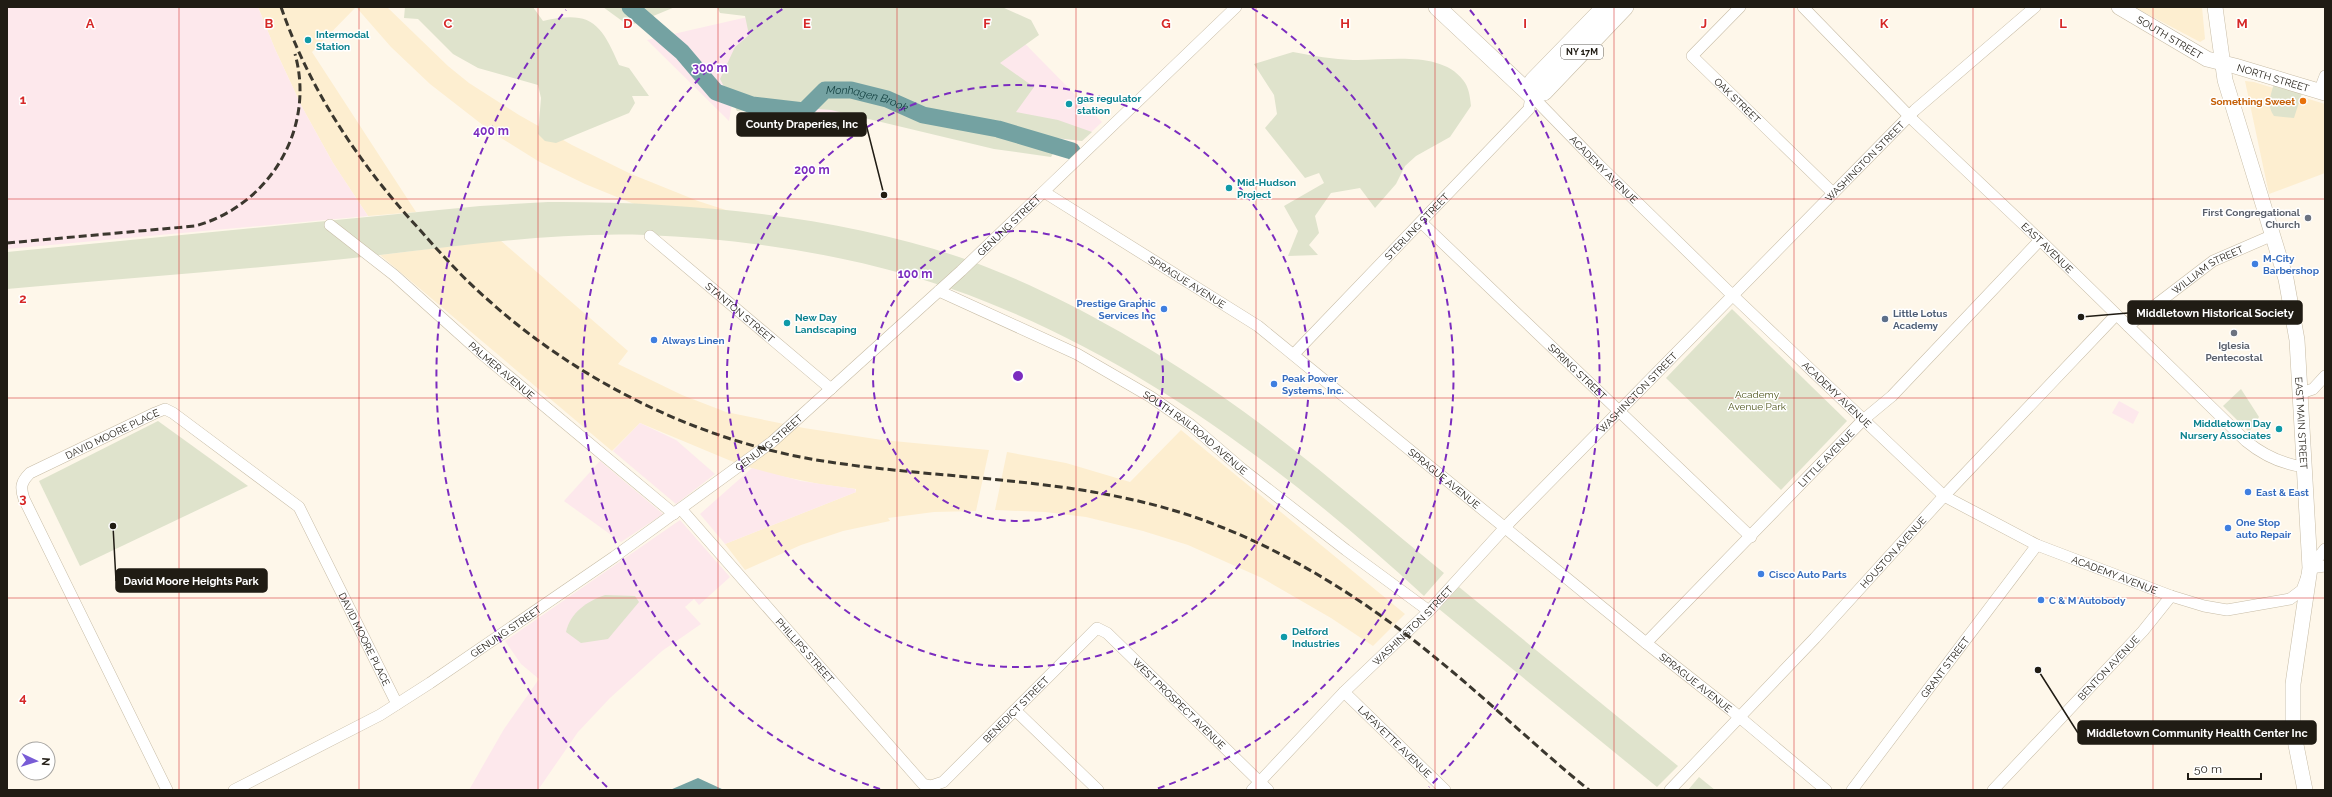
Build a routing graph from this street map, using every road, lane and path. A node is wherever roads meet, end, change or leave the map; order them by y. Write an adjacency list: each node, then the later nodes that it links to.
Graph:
1 (1236, 7): 14 (street, GENUNG STREET)
2 (1437, 7): 12 (main road, ACADEMY AVENUE)
3 (1605, 7): 12 (main road, NY 17M)
4 (1625, 7): 12 (main road, NY 17M)
5 (1740, 7): 15 (street, OAK STREET)
6 (1803, 7): 13 (street, EAST AVENUE)
7 (2034, 7): 13 (street, WASHINGTON STREET)
8 (2119, 7): 10 (main road, SOUTH STREET)
9 (2214, 7): 10 (main road, EAST MAIN STREET)
10 (2222, 64): 11 (main road, NORTH STREET); 18 (main road, EAST MAIN STREET)
11 (2324, 85)
12 (1534, 92): 16 (street, STERLING STREET); 22 (street, ACADEMY AVENUE)
13 (1910, 116): 15 (street, WASHINGTON STREET); 20 (street, EAST AVENUE)
14 (1044, 192): 21 (street, GENUNG STREET); 25 (street, SPRAGUE AVENUE)
15 (1833, 194): 22 (street, WASHINGTON STREET)
16 (1422, 223): 25 (street, STERLING STREET); 29 (street, SPRING STREET)
17 (330, 224): 33 (street, PALMER AVENUE)
18 (2272, 235): 24 (street, WILLIAM STREET); 28 (main road, EAST MAIN STREET)
19 (650, 236): 27 (street, STANTON STREET)
20 (2040, 240): 23 (street, EAST AVENUE); 30 (street, LITTLE AVENUE)
21 (939, 291): 27 (street, GENUNG STREET); 41 (street, SOUTH RAILROAD AVENUE)
22 (1733, 295): 29 (street, WASHINGTON STREET); 30 (street, ACADEMY AVENUE)
23 (2116, 315): 24 (street, EAST AVENUE); 32 (street, HOUSTON AVENUE)
24 (2128, 326): 31 (street, EAST AVENUE)
25 (1294, 354): 34 (street, SPRAGUE AVENUE)
26 (2325, 376): 28 (street)
27 (831, 389): 33 (street, GENUNG STREET)
28 (2301, 393): 31 (main road, EAST MAIN STREET)
29 (1618, 412): 34 (street, WASHINGTON STREET); 35 (street, SPRING STREET)
30 (1863, 420): 32 (street, ACADEMY AVENUE); 35 (street, LITTLE AVENUE)
31 (2304, 467): 39 (main road, EAST MAIN STREET)
32 (1944, 496): 36 (street, ACADEMY AVENUE); 47 (street, HOUSTON AVENUE)
33 (678, 512): 45 (street, GENUNG STREET); 49 (street, PHILLIPS STREET)
34 (1504, 528): 41 (street, WASHINGTON STREET); 43 (street, SPRAGUE AVENUE)
35 (1751, 537): 43 (street, LITTLE AVENUE)
36 (2037, 545): 40 (street, ACADEMY AVENUE); 58 (street, GRANT STREET)
37 (2325, 549): 39 (street, ACADEMY AVENUE)
38 (2325, 566): 39 (street)
39 (2310, 568): 40 (street, ACADEMY AVENUE); 60 (main road, EAST MAIN STREET)
40 (2171, 596): 59 (street, BENTON AVENUE)
41 (1429, 611): 44 (street, WASHINGTON STREET)
42 (1097, 628): 46 (street, BENEDICT STREET); 48 (street, WEST PROSPECT AVENUE)
43 (1646, 643): 47 (street, SPRAGUE AVENUE)
44 (1344, 692): 48 (street, WASHINGTON STREET); 55 (street, LAFAYETTE AVENUE)
45 (397, 704): 50 (street, DAVID MOORE PLACE); 51 (street, GENUNG STREET)
46 (1015, 710): 49 (street, BENEDICT STREET); 52 (street)
47 (1739, 718): 56 (street, HOUSTON AVENUE); 57 (street, SPRAGUE AVENUE)
48 (1260, 782): 53 (street, WASHINGTON STREET); 54 (street, WEST PROSPECT AVENUE)
49 (931, 786)
50 (167, 790)
51 (234, 790)
52 (1098, 790)
53 (1252, 790)
54 (1268, 790)
55 (1445, 790)
56 (1670, 790)
57 (1826, 790)
58 (1852, 790)
59 (1994, 790)
60 (2305, 790)

